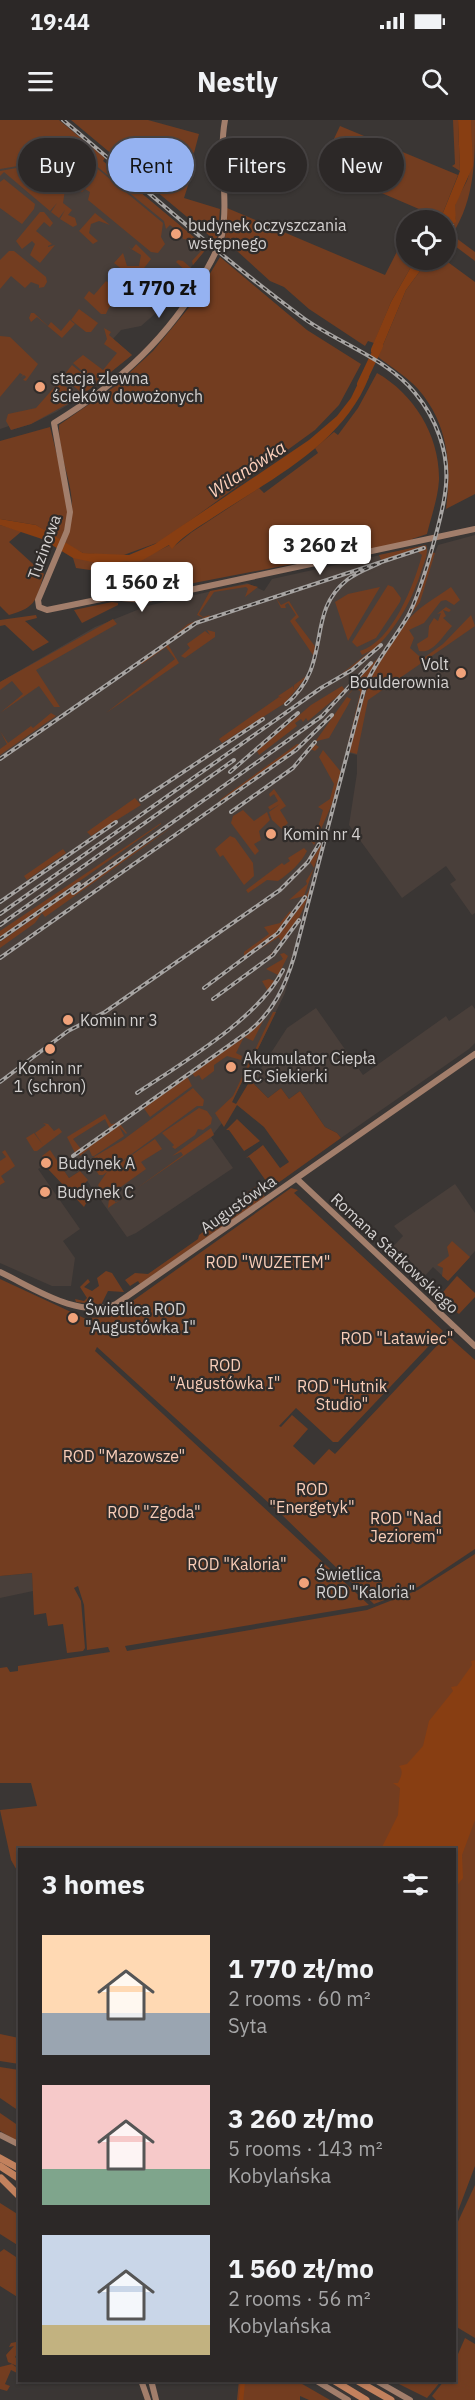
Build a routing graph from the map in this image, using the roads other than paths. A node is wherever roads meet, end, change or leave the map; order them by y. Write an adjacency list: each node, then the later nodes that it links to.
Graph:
1 (225, 120): 2 (street, Tuzinowa)
2 (475, 529)
3 (475, 1054): 4 (street, Augustówka)
4 (297, 1179): 5 (street, Augustówka); 6 (street, Romana Statkowskiego)
5 (0, 1272)
6 (475, 1346)
7 (0, 2135): 8 (street)
8 (18, 2144)
9 (0, 2158): 11 (main road)
10 (0, 2166): 13 (main road)
11 (18, 2168)
12 (1, 2178): 14 (main road); 15 (main road)
13 (18, 2178)
14 (18, 2189)
15 (18, 2195)
16 (142, 2382): 22 (street)
17 (152, 2382): 23 (street)
18 (318, 2382): 24 (street)
19 (336, 2382): 25 (main road)
20 (360, 2382): 26 (main road)
21 (378, 2382): 27 (street)
22 (148, 2400)
23 (156, 2400)
24 (348, 2400)
25 (366, 2400)
26 (391, 2400)
27 (410, 2400)

